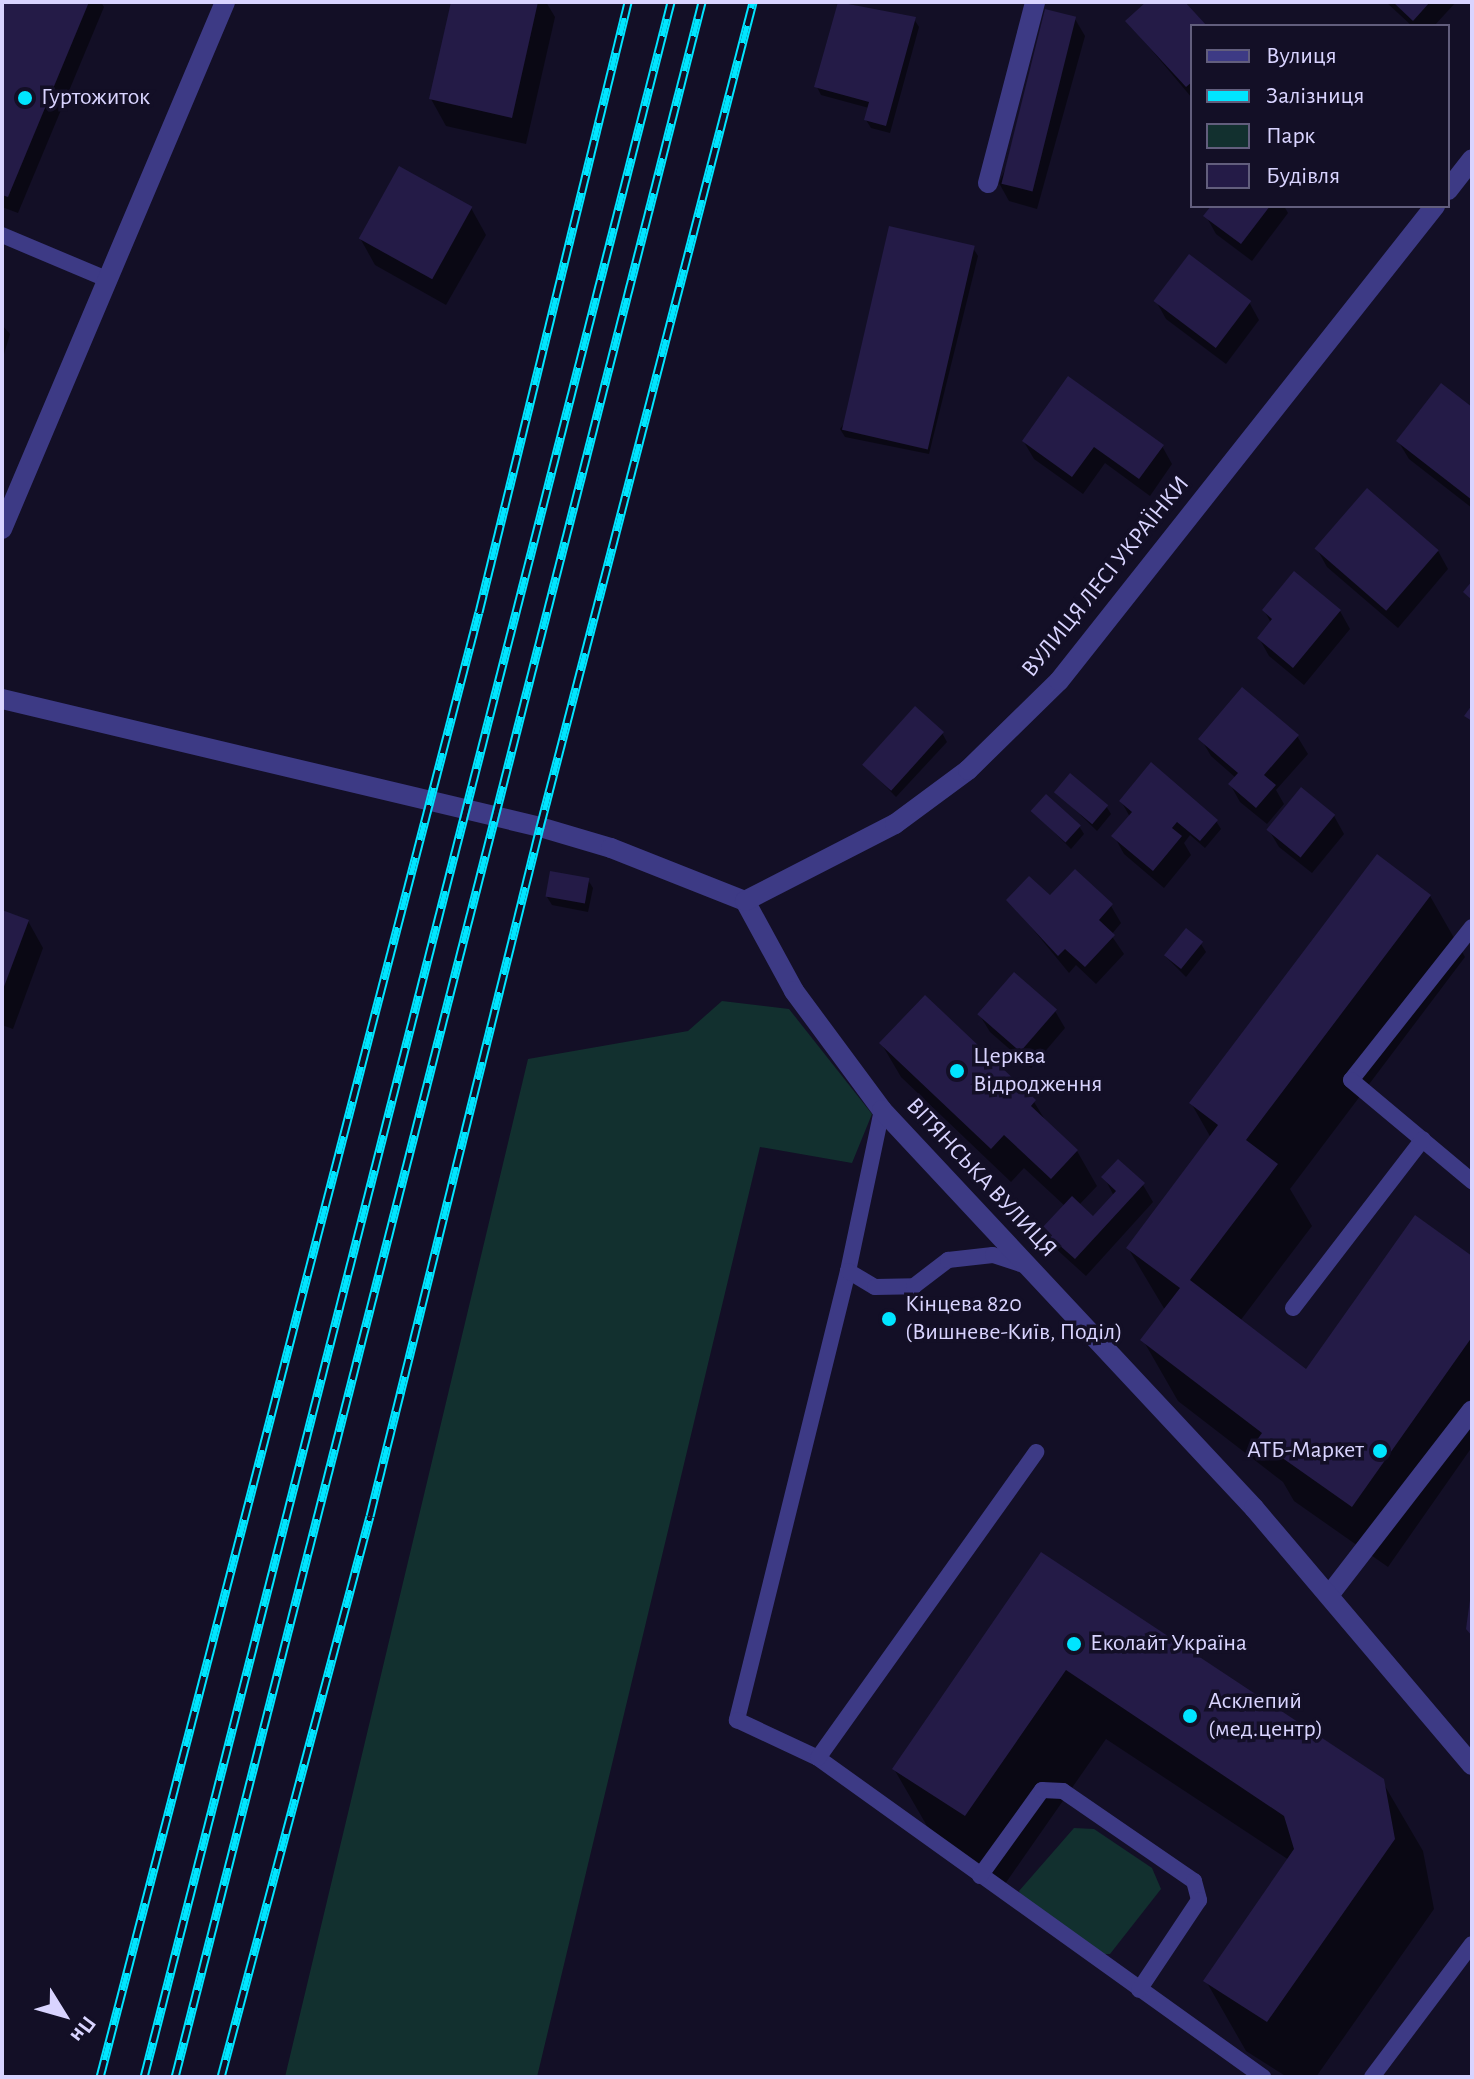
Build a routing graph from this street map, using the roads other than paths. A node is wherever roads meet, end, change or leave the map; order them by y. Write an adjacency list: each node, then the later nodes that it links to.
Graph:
1 (225, 2): 8 (street)
2 (1035, 2): 4 (street)
3 (1472, 159): 5 (street)
4 (988, 183)
5 (1450, 187)
6 (1433, 208): 11 (street, ВУЛИЦЯ ЛЕСІ УКРАЇНКИ)
7 (2, 235): 8 (lane)
8 (106, 279): 9 (street)
9 (2, 529)
10 (2, 699): 11 (street)
11 (745, 901): 13 (street, ВІТЯНСЬКА ВУЛИЦЯ)
12 (1472, 927): 14 (lane)
13 (882, 1110): 16 (street, ВІТЯНСЬКА ВУЛИЦЯ); 17 (lane)
14 (1423, 1139): 15 (lane); 18 (lane)
15 (1472, 1181)
16 (1029, 1266): 17 (lane); 21 (street, ВІТЯНСЬКА ВУЛИЦЯ)
17 (848, 1271): 22 (lane)
18 (1293, 1308)
19 (1472, 1410): 21 (street)
20 (1036, 1452): 22 (lane)
21 (1330, 1594): 23 (street, ВІТЯНСЬКА ВУЛИЦЯ)
22 (818, 1758): 24 (lane)
23 (1472, 1765)
24 (980, 1876): 26 (lane); 26 (lane)
25 (1472, 1944): 28 (lane)
26 (1139, 1990): 27 (lane)
27 (1263, 2077)
28 (1372, 2077)

